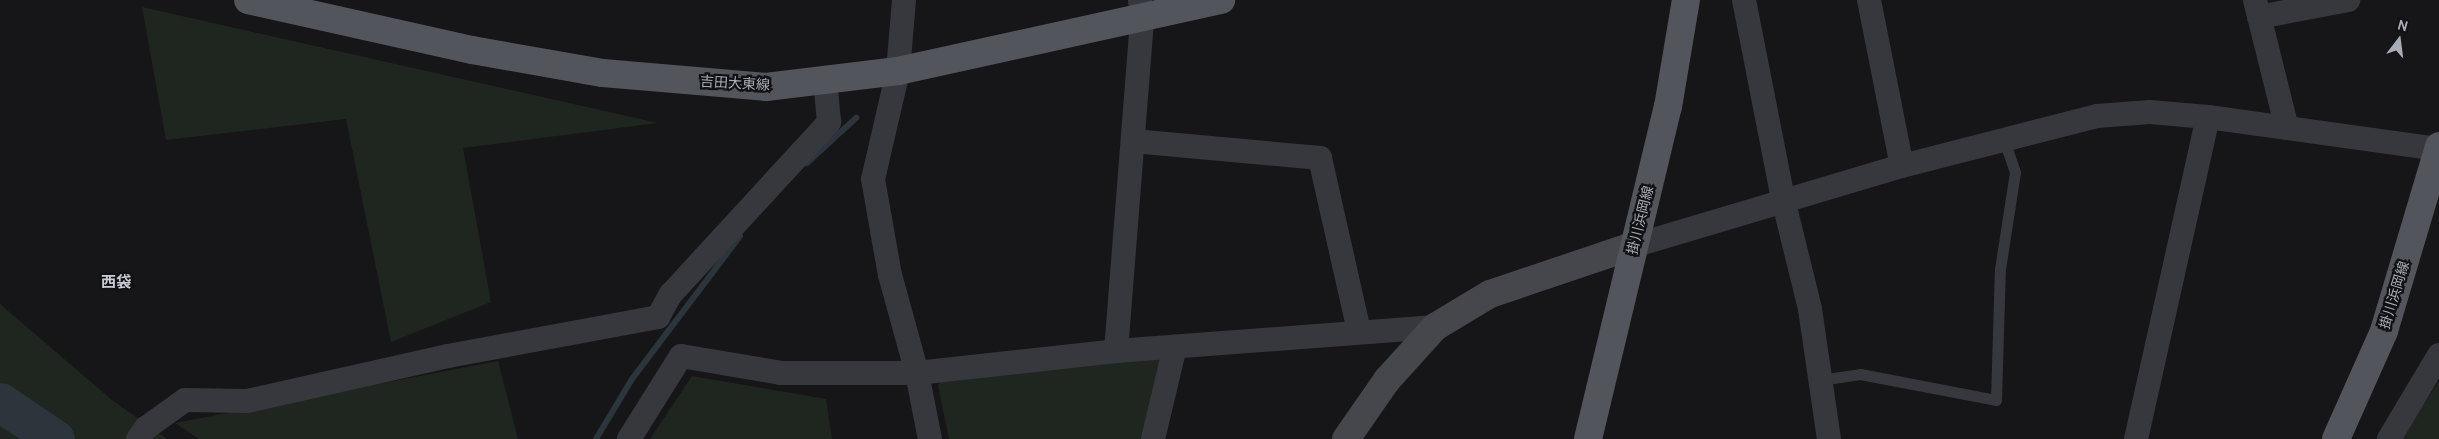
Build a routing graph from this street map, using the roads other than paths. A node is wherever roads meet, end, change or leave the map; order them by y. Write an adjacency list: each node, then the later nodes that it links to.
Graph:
1 (248, 0): 11 (main road, 吉田大東線)
2 (904, 0): 10 (street)
3 (1221, 0): 8 (main road, 吉田大東線)
4 (1686, 0): 19 (main road, 掛川浜岡線)
5 (1744, 0): 18 (street)
6 (1869, 0): 17 (street)
7 (2348, 0): 9 (street)
8 (1141, 8): 10 (main road, 吉田大東線); 15 (street)
9 (2257, 8): 13 (street)
10 (898, 71): 11 (main road, 吉田大東線); 25 (street)
11 (826, 80): 27 (street)
12 (2208, 117): 13 (street); 14 (street); 34 (street)
13 (2288, 128): 16 (street)
14 (2004, 140): 17 (street); 26 (lane)
15 (1133, 141): 21 (street); 23 (street)
16 (2439, 148): 35 (main road, 掛川浜岡線)
17 (1902, 166): 18 (street)
18 (1784, 202): 19 (street); 26 (street)
19 (1633, 246): 20 (street); 32 (main road, 掛川浜岡線)
20 (1435, 327): 21 (street); 31 (street)
21 (1359, 331): 22 (street)
22 (1175, 347): 23 (street); 30 (street)
23 (1116, 351): 25 (street)
24 (2439, 355): 36 (street)
25 (917, 374): 28 (street); 29 (street)
26 (1820, 380): 33 (street)
27 (142, 433)
28 (629, 439)
29 (930, 439)
30 (1153, 439)
31 (1346, 439)
32 (1588, 439)
33 (1828, 439)
34 (2136, 439)
35 (2336, 439)
36 (2389, 439)

